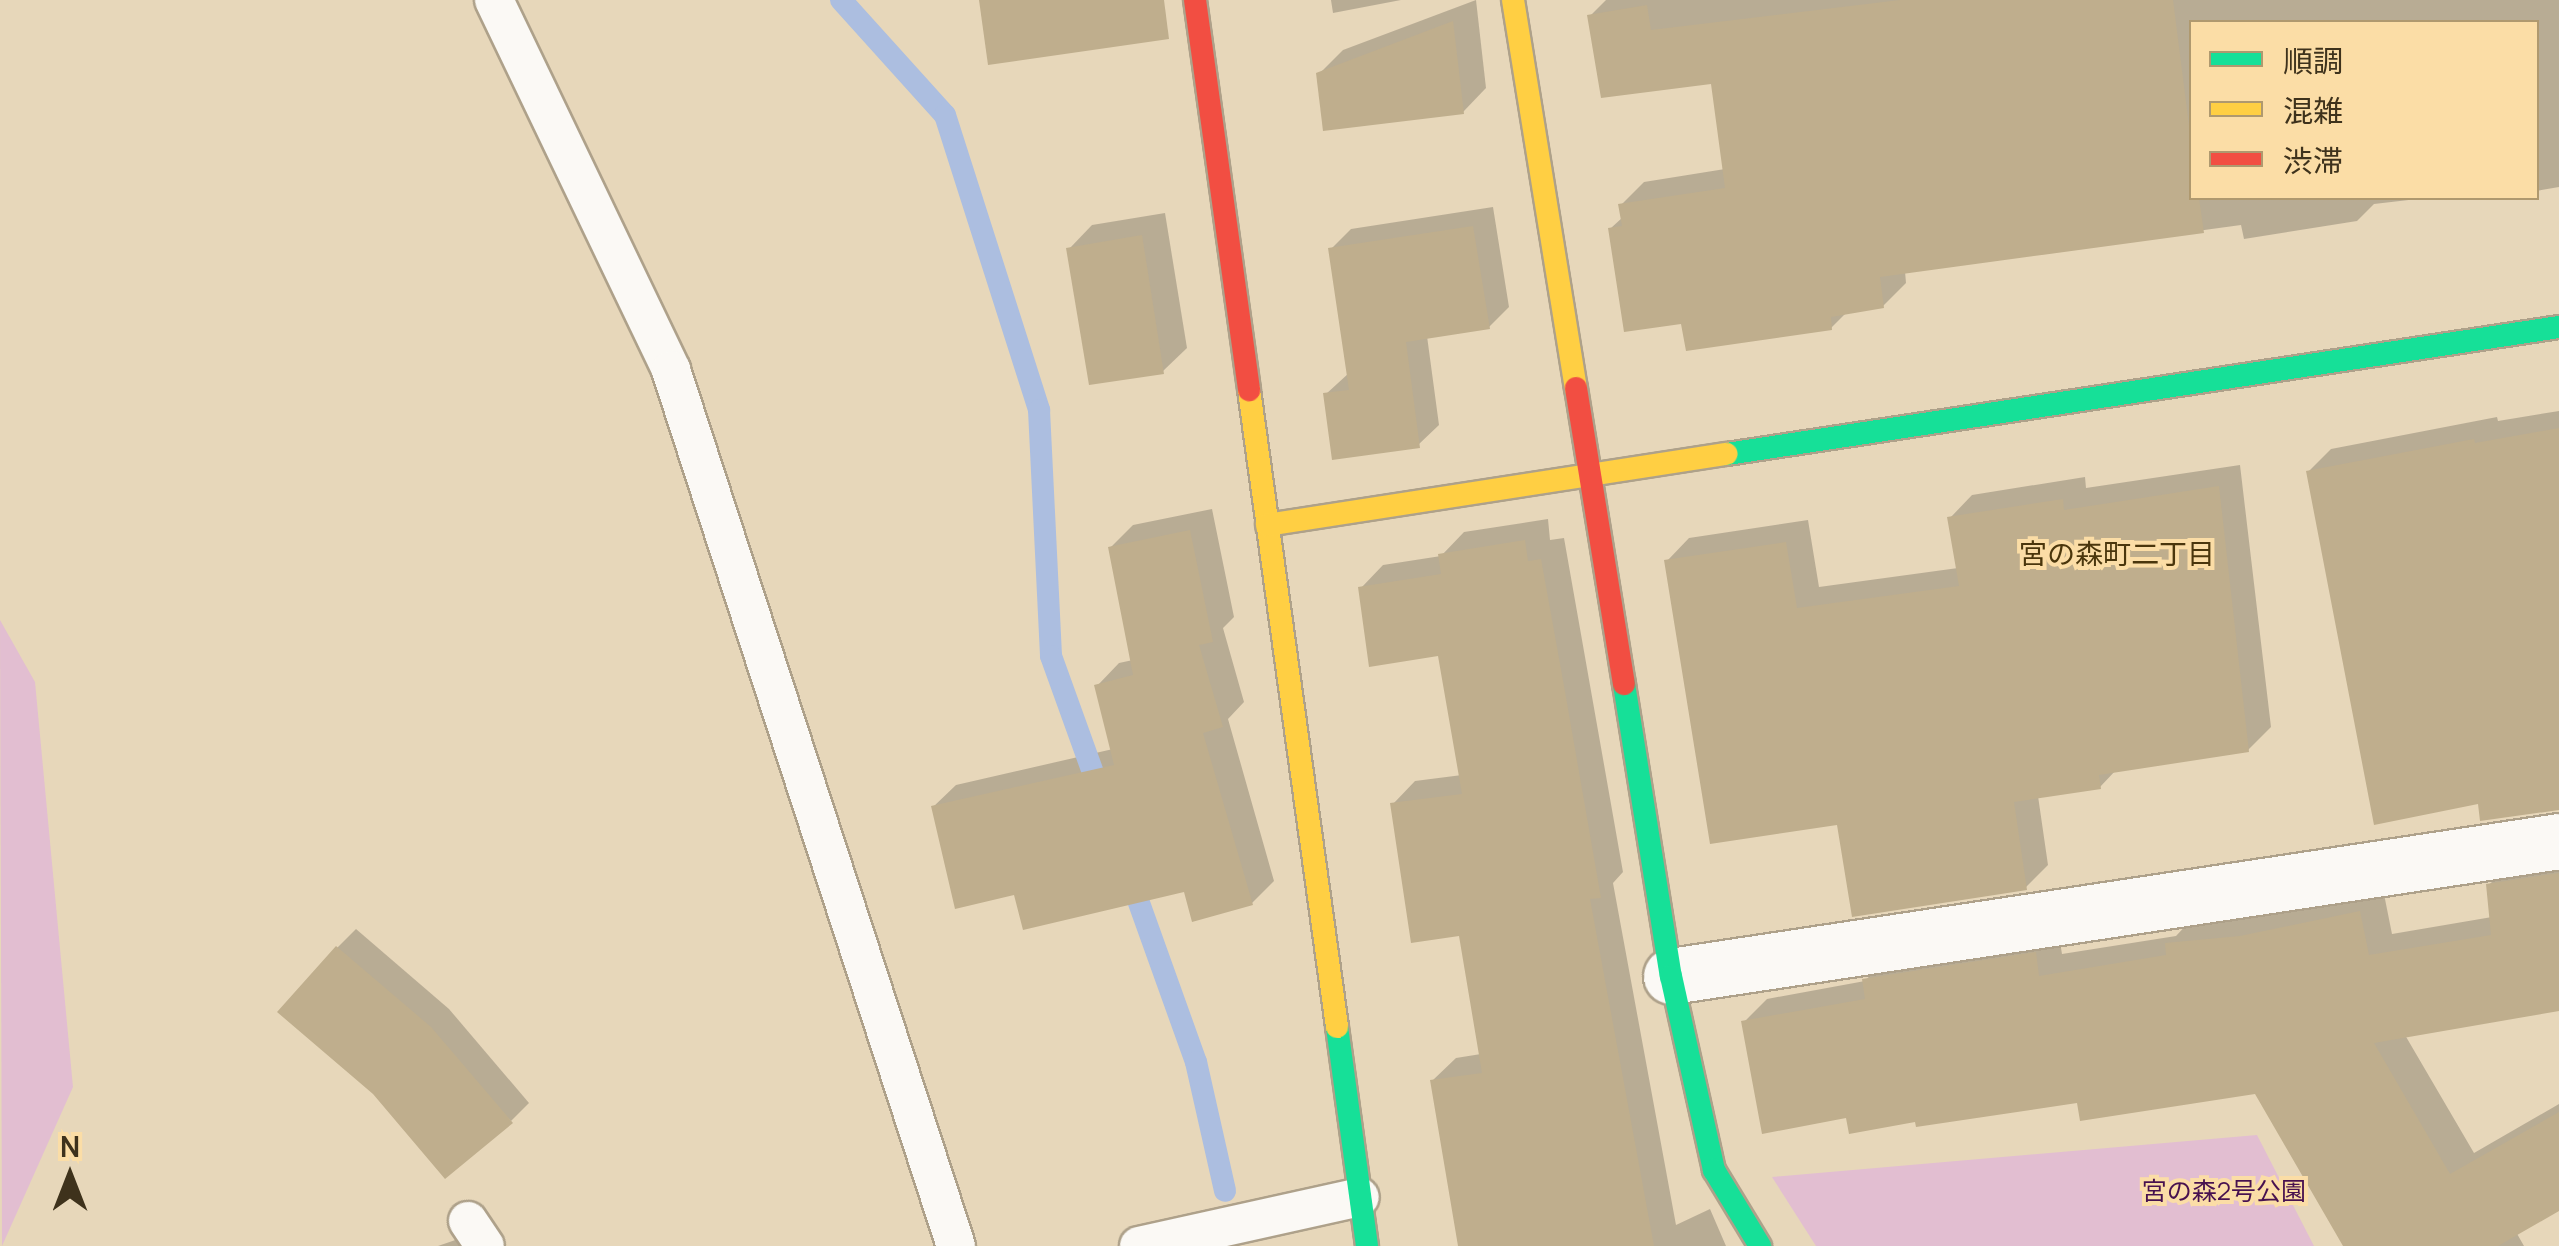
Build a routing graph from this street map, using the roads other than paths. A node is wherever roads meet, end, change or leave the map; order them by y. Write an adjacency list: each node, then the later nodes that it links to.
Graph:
1 (494, 0): 10 (lane)
2 (1194, 0): 6 (street)
3 (1513, 0): 5 (street)
4 (2559, 327): 5 (street)
5 (1589, 476): 6 (street); 8 (street)
6 (1268, 525): 9 (street)
7 (2559, 841): 8 (street)
8 (1671, 976): 13 (street)
9 (1360, 1198): 11 (lane); 12 (street)
10 (956, 1246)
11 (1139, 1246)
12 (1367, 1246)
13 (1760, 1246)

